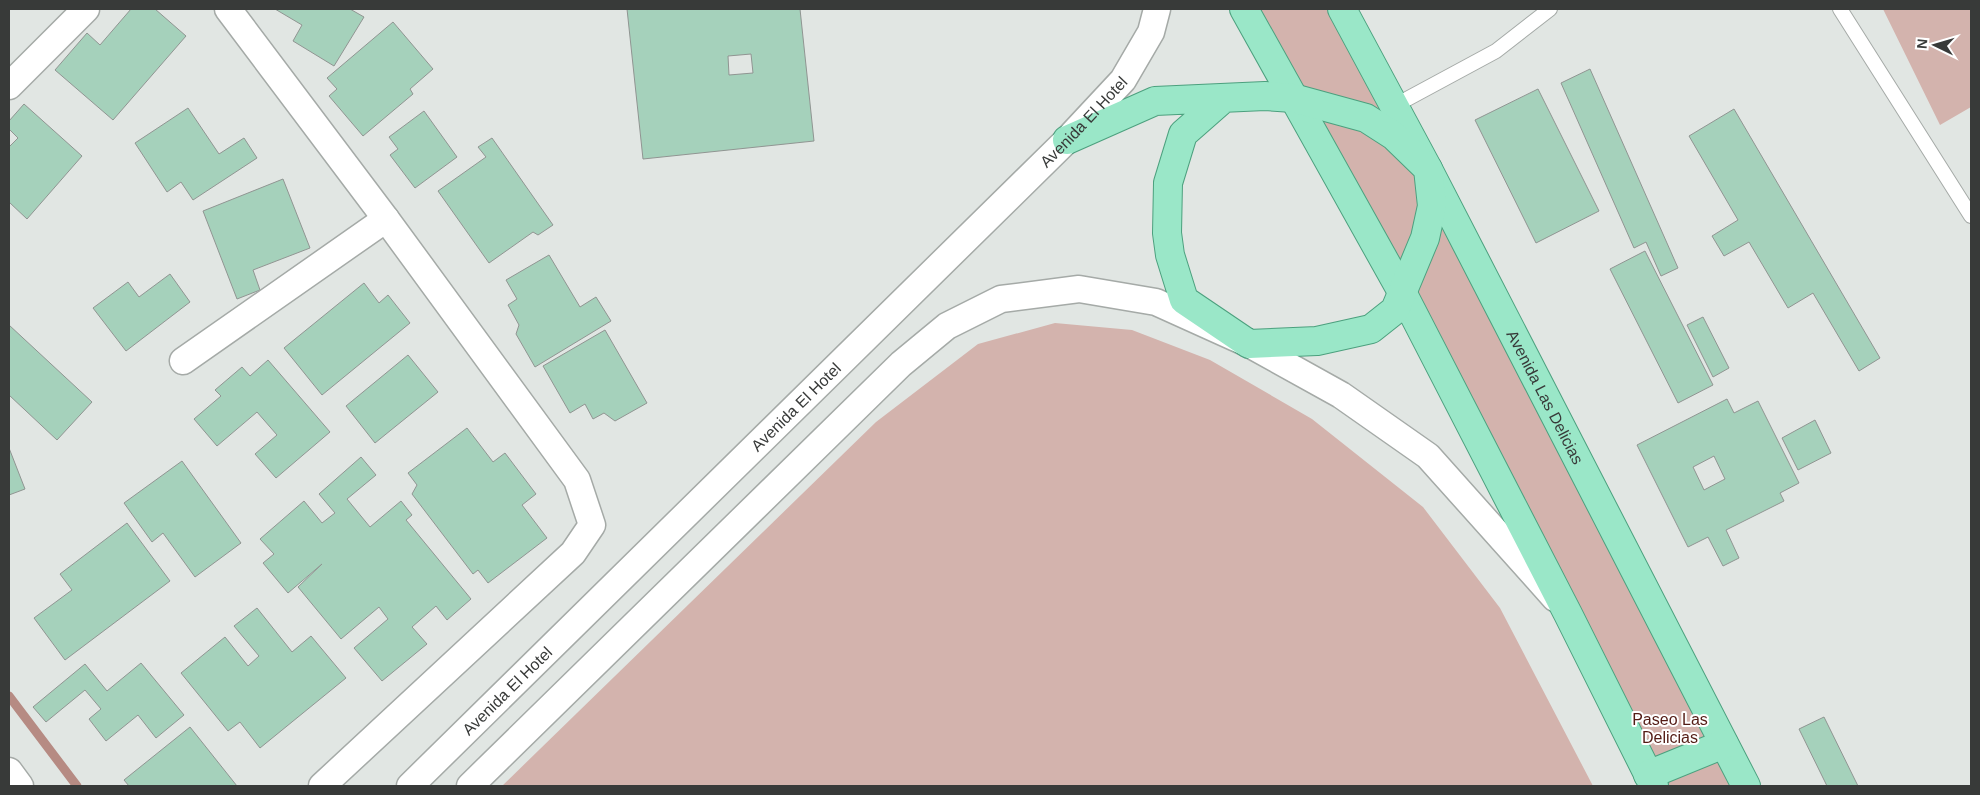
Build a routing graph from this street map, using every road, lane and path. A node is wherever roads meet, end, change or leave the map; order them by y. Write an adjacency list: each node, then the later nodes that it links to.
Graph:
1 (86, 9): 8 (street)
2 (228, 9): 15 (street)
3 (1157, 9): 12 (street, Avenida El Hotel)
4 (1244, 9): 10 (main road)
5 (1342, 9): 11 (main road, Avenida Las Delicias)
6 (1550, 9): 11 (lane)
7 (1840, 9): 14 (lane)
8 (9, 86)
9 (1224, 98): 10 (main road); 12 (main road); 17 (main road)
10 (1293, 98): 13 (main road); 16 (main road)
11 (1394, 106): 13 (main road, Avenida Las Delicias)
12 (1068, 140): 25 (street, Avenida El Hotel)
13 (1428, 169): 16 (main road); 20 (main road, Avenida Las Delicias)
14 (1971, 216)
15 (386, 219): 18 (street); 24 (street)
16 (1402, 292): 17 (main road); 19 (main road)
17 (1249, 344): 19 (street); 26 (street)
18 (183, 360)
19 (1568, 614): 22 (main road)
20 (1724, 744): 22 (main road); 27 (main road, Avenida Las Delicias)
21 (9, 772): 23 (street)
22 (1651, 780)
23 (20, 786)
24 (322, 786)
25 (410, 786)
26 (470, 786)
27 (1746, 786)

